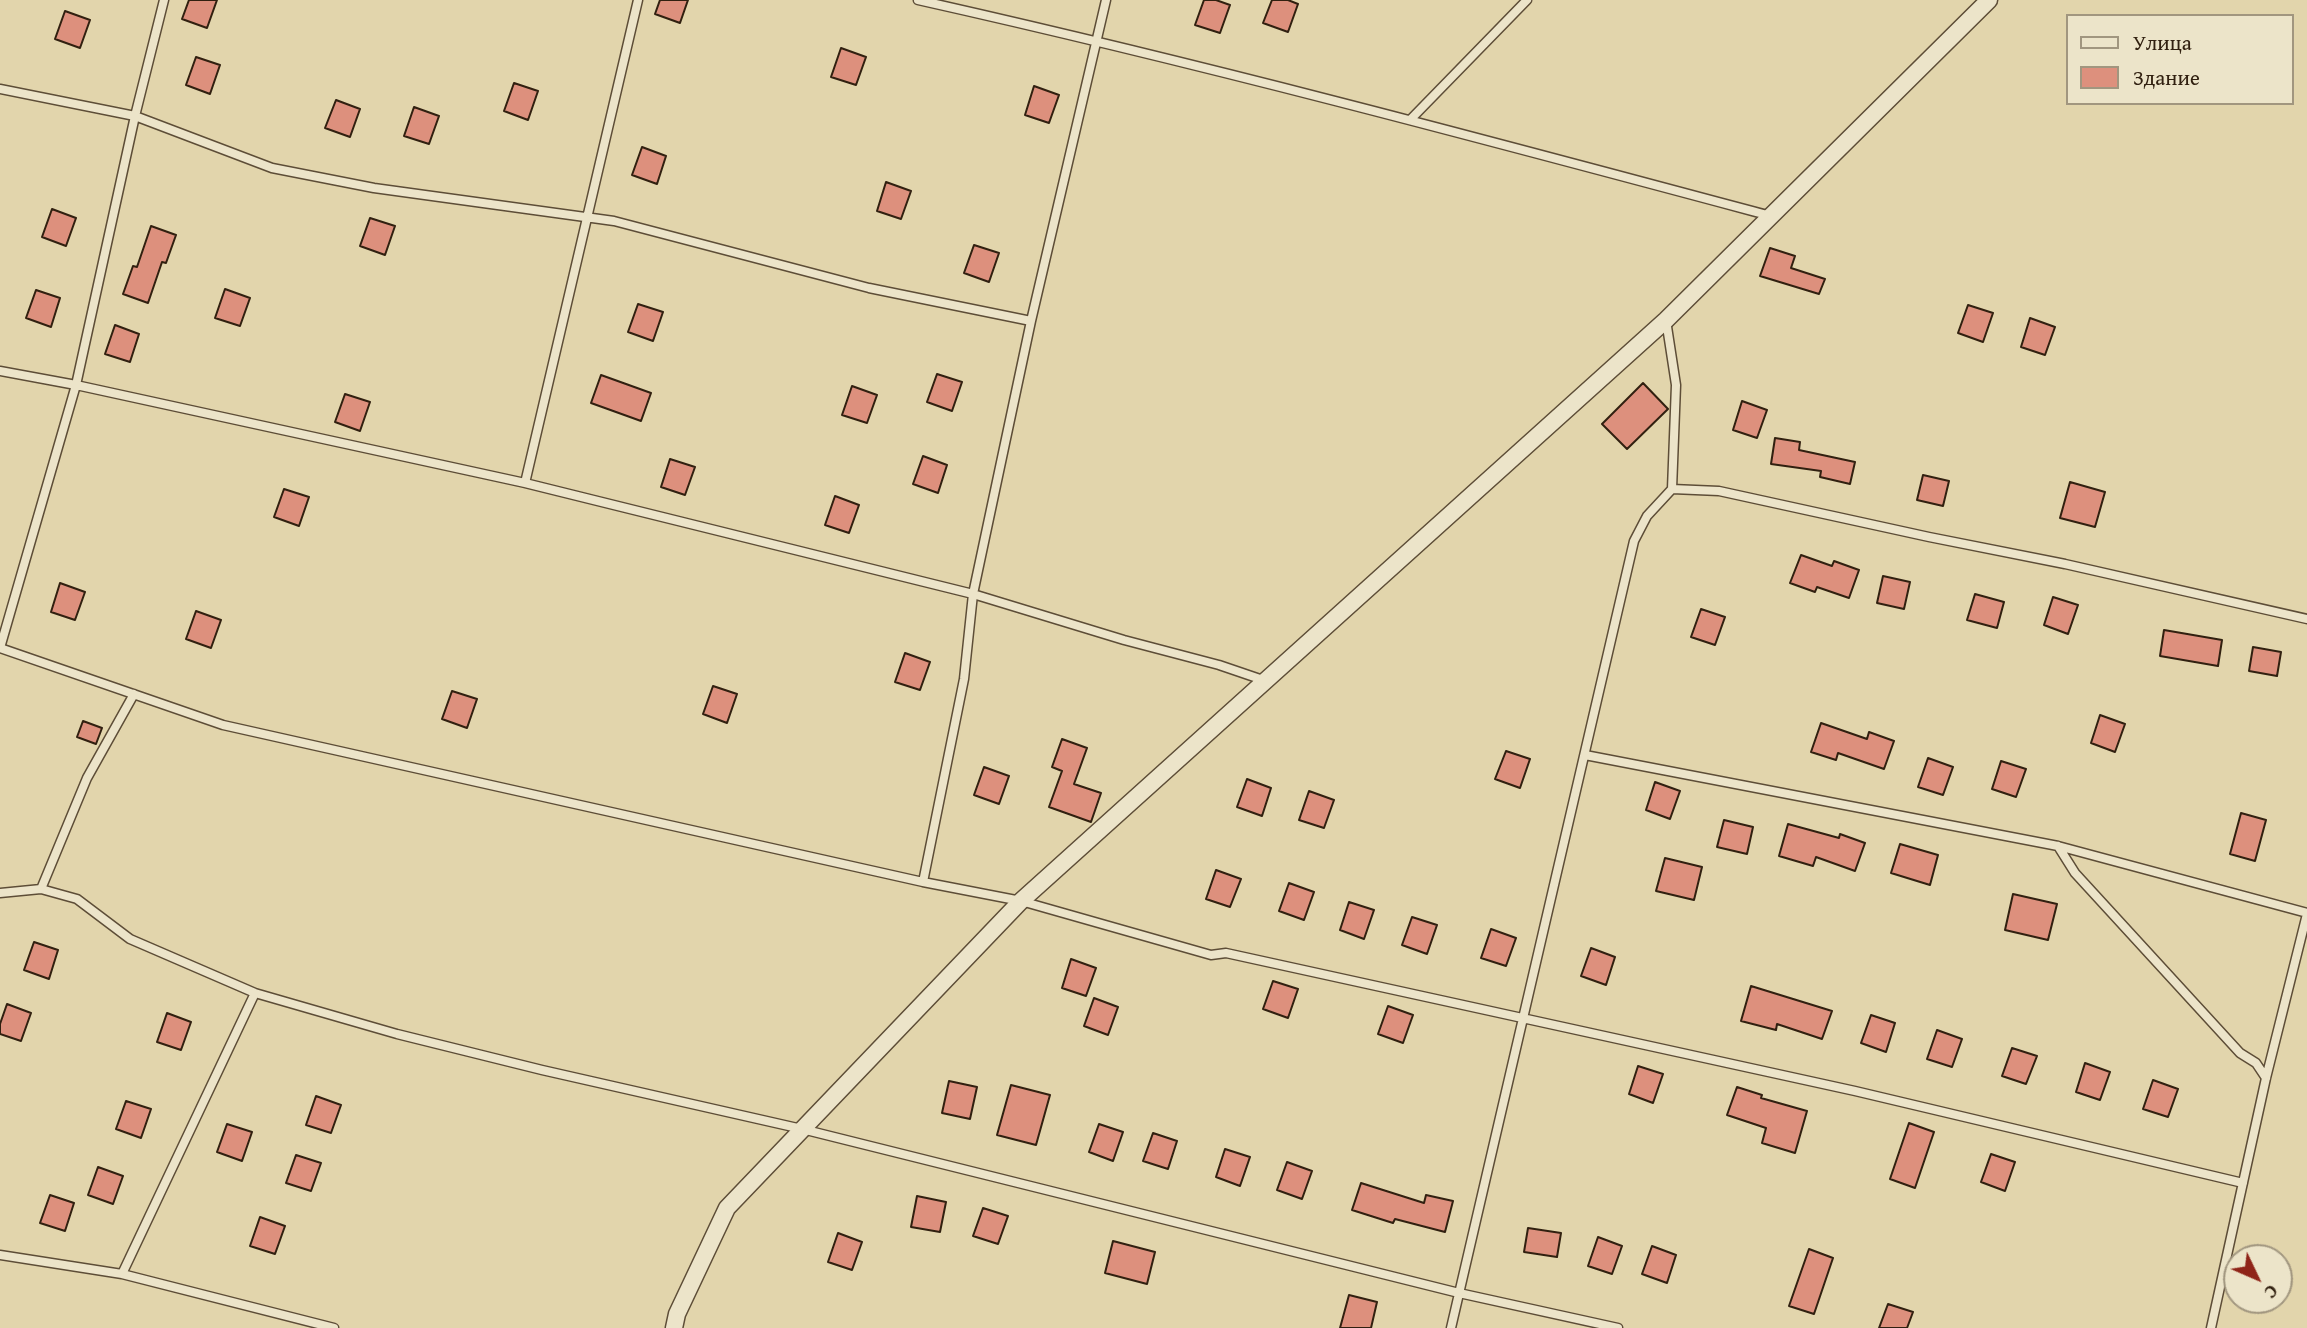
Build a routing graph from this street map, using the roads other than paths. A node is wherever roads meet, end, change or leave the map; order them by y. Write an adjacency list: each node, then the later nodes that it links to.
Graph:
1 (164, 0): 9 (lane)
2 (638, 0): 12 (lane)
3 (918, 0): 7 (lane)
4 (1105, 0): 7 (lane)
5 (1527, 0): 10 (lane)
6 (1989, 0): 11 (street)
7 (1096, 40): 10 (lane); 14 (lane)
8 (0, 89): 9 (lane)
9 (135, 116): 12 (lane); 16 (lane)
10 (1410, 120): 11 (lane)
11 (1771, 216): 13 (street)
12 (588, 217): 14 (lane); 17 (lane)
13 (1666, 320): 18 (lane); 22 (street)
14 (1031, 321): 19 (lane)
15 (0, 371): 16 (lane)
16 (76, 385): 17 (lane); 21 (lane)
17 (526, 483): 19 (lane)
18 (1672, 489): 20 (lane); 24 (lane)
19 (973, 594): 22 (lane); 26 (lane)
20 (2307, 619)
21 (0, 648): 23 (lane)
22 (1266, 681): 29 (street)
23 (134, 694): 26 (lane); 27 (lane)
24 (1585, 755): 25 (lane); 32 (lane)
25 (2058, 845): 30 (lane); 33 (lane)
26 (923, 882): 29 (lane)
27 (41, 889): 28 (lane); 31 (lane)
28 (0, 893)
29 (1021, 901): 32 (lane); 34 (street)
30 (2307, 913): 33 (lane)
31 (255, 993): 34 (lane); 37 (lane)
32 (1523, 1017): 35 (lane); 38 (lane)
33 (2266, 1078): 35 (lane)
34 (802, 1129): 38 (lane); 40 (street)
35 (2243, 1183): 43 (lane)
36 (0, 1255): 37 (lane)
37 (122, 1274): 39 (lane)
38 (1459, 1293): 41 (lane); 42 (lane)
39 (334, 1328)
40 (674, 1328)
41 (1451, 1328)
42 (1618, 1328)
43 (2211, 1328)

